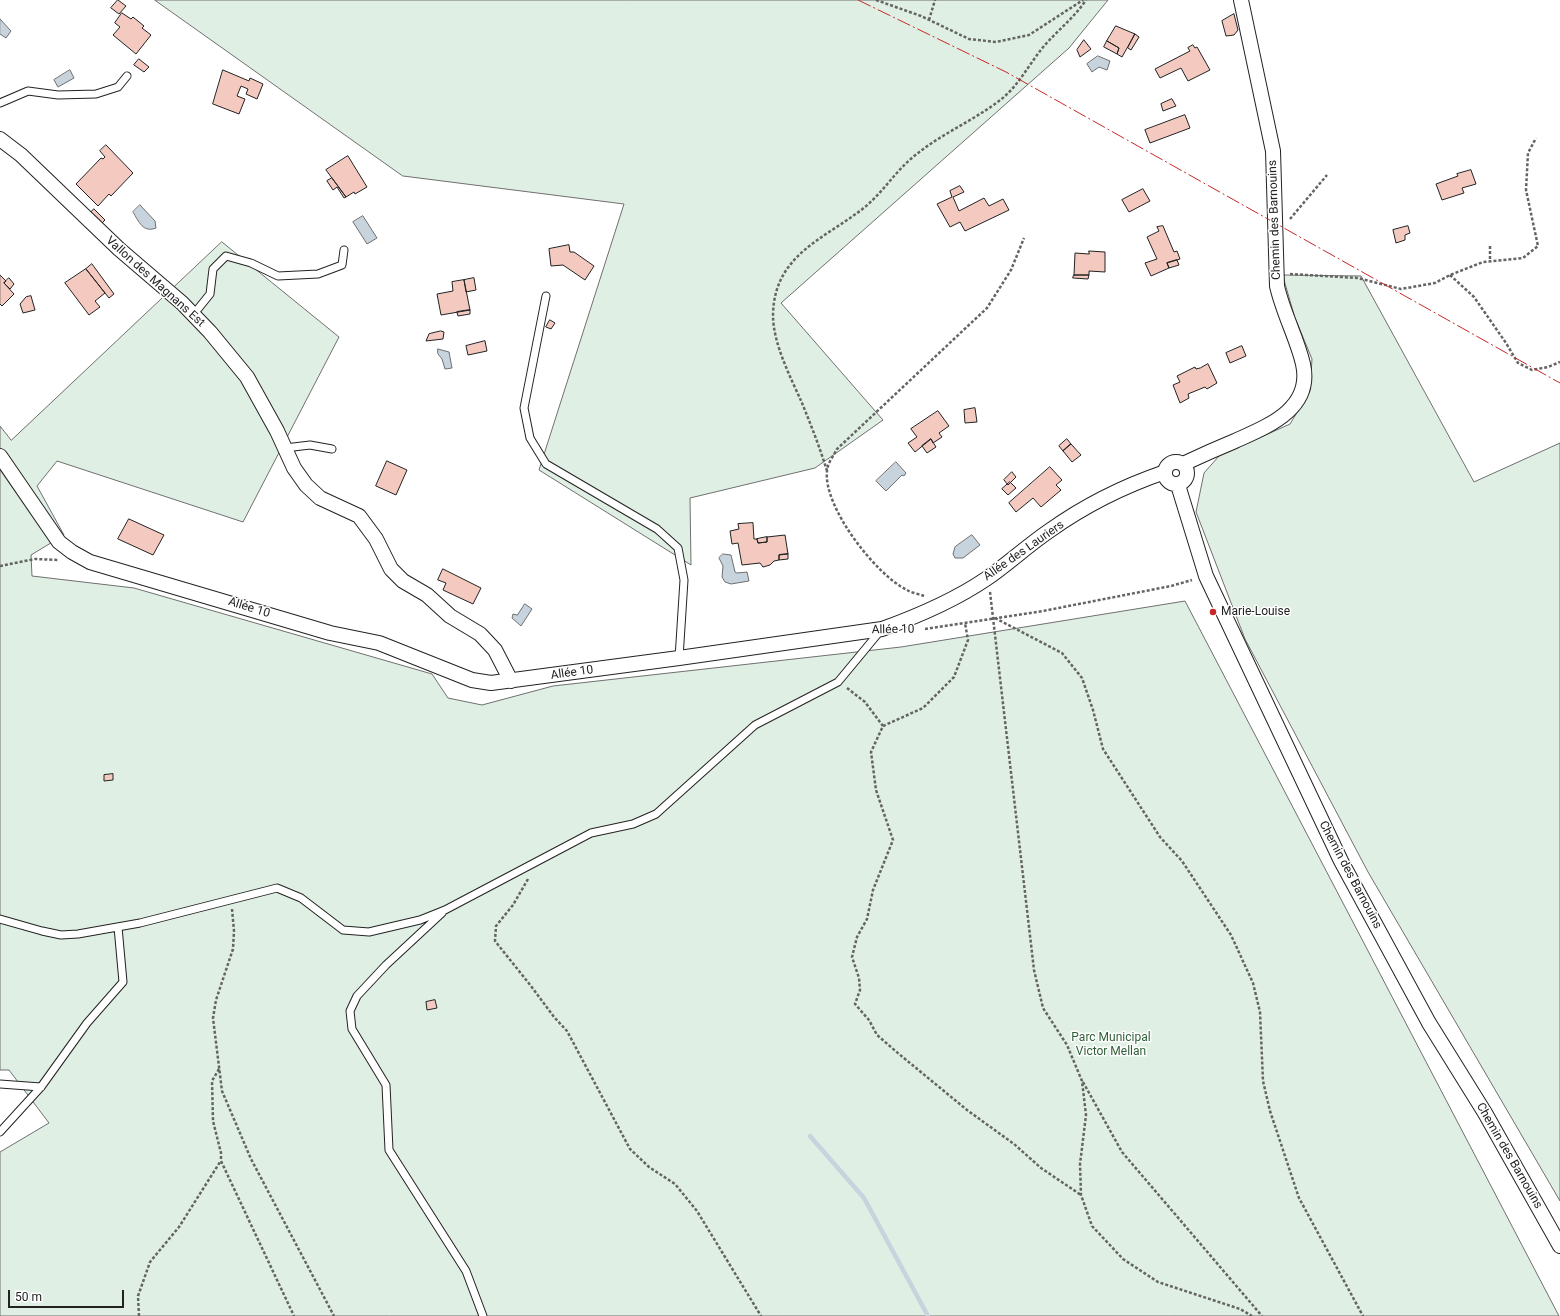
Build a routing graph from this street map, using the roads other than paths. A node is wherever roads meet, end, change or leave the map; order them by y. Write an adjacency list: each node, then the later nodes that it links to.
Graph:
1 (1241, 0): 11 (street, Chemin des Barnouins)
2 (127, 76): 3 (lane)
3 (0, 103)
4 (0, 139): 7 (street, Vallon des Magnans Est)
5 (344, 250): 7 (lane)
6 (546, 296): 15 (lane)
7 (193, 315): 8 (street, Vallon des Magnans Est)
8 (285, 448): 9 (lane); 16 (street, Vallon des Magnans Est)
9 (332, 449)
10 (0, 456): 16 (street, Allée 10)
11 (1183, 464): 12 (street, Chemin des Barnouins); 13 (street)
12 (1164, 472): 13 (street); 14 (street, Allée des Lauriers)
13 (1178, 485): 23 (street, Chemin des Barnouins)
14 (882, 629): 15 (street, Allée 10); 17 (lane)
15 (680, 658): 16 (street, Allée 10)
16 (511, 681)
17 (445, 910): 19 (lane); 24 (lane)
18 (0, 919): 19 (lane)
19 (118, 927): 21 (lane)
20 (0, 1084): 21 (lane)
21 (41, 1087): 22 (lane)
22 (0, 1132)
23 (1560, 1246)
24 (483, 1316)

